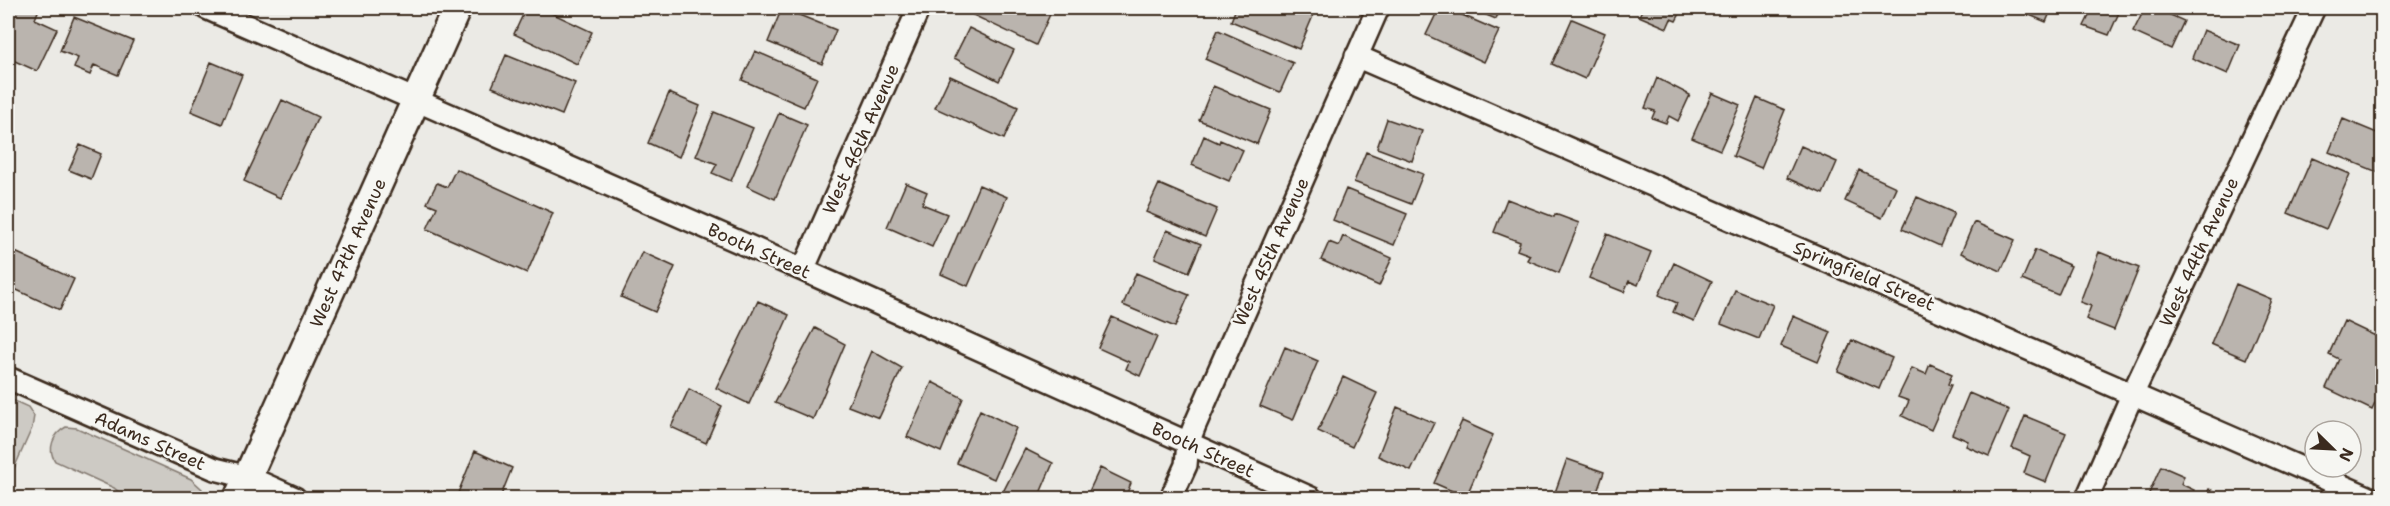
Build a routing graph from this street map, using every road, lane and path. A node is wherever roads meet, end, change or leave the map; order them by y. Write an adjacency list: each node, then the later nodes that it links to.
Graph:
1 (206, 8): 7 (street, Booth Street)
2 (458, 8): 7 (street, West 47th Avenue)
3 (919, 8): 8 (street, West 46th Avenue)
4 (1378, 8): 6 (street, West 45th Avenue)
5 (2307, 10): 10 (street, West 44th Avenue)
6 (1356, 56): 10 (street, Springfield Street); 11 (street, West 45th Avenue)
7 (416, 101): 8 (street, Booth Street); 12 (street, West 47th Avenue)
8 (803, 270): 11 (street, Booth Street)
9 (8, 378): 12 (street, Adams Street)
10 (2133, 393): 16 (street, West 44th Avenue); 17 (street, Springfield Street)
11 (1188, 443): 14 (street, West 45th Avenue); 15 (street, Booth Street)
12 (243, 488): 13 (street, Adams Street)
13 (295, 498)
14 (1171, 498)
15 (1311, 498)
16 (2088, 498)
17 (2370, 498)

